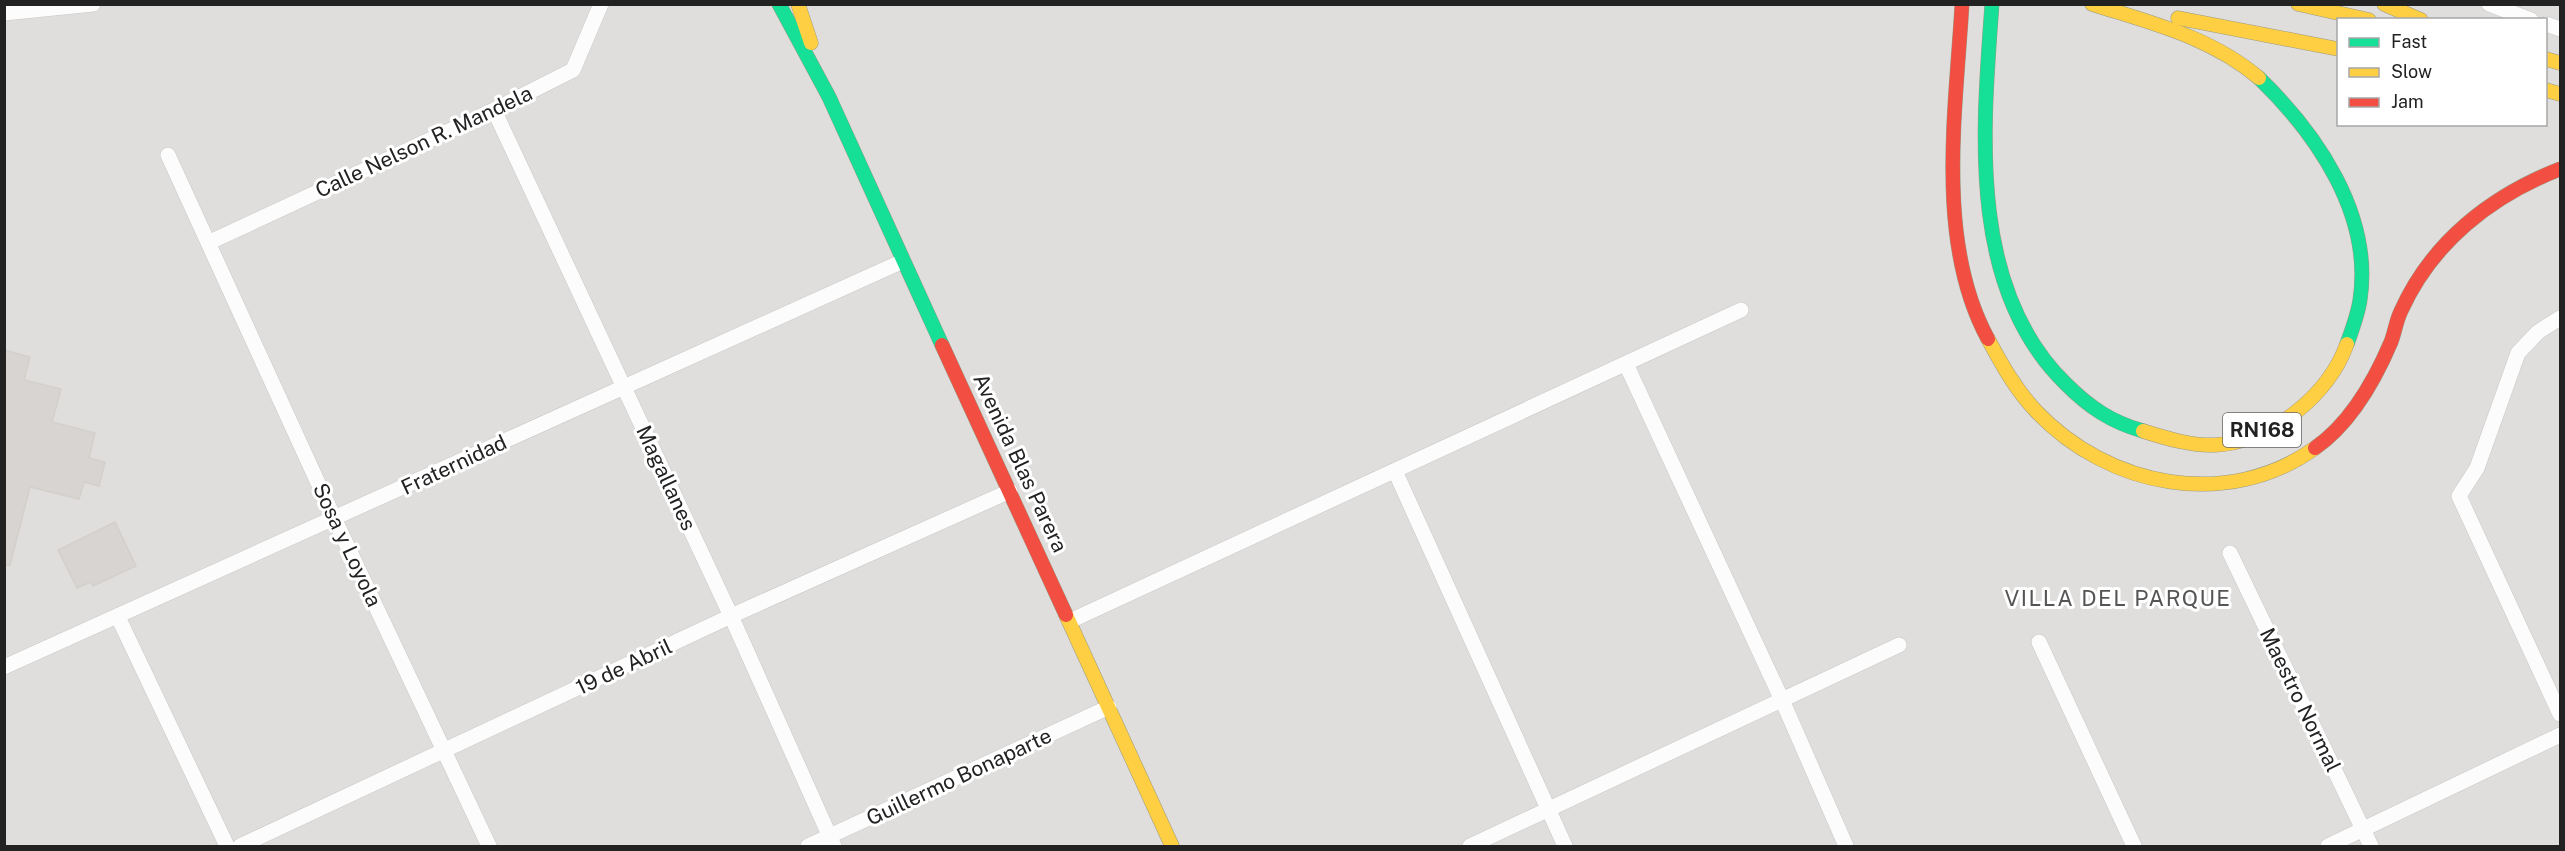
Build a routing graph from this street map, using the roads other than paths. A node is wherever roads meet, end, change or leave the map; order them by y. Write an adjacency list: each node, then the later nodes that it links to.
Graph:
1 (93, 4): 12 (street)
2 (601, 4): 18 (street, Calle Nelson R. Mandela)
3 (779, 4): 17 (main road)
4 (798, 4): 17 (main road)
5 (1962, 4): 20 (main road, RN168)
6 (2092, 4): 11 (main road, RN168)
7 (2106, 4): 16 (main road)
8 (2298, 4): 13 (main road)
9 (2384, 4): 14 (main road)
10 (2490, 4): 15 (street)
11 (1991, 8)
12 (4, 13)
13 (2360, 18)
14 (2416, 18)
15 (2526, 18)
16 (2337, 50)
17 (830, 97): 22 (main road, Avenida Blas Parera)
18 (494, 110): 21 (street, Calle Nelson R. Mandela); 26 (street, Magallanes)
19 (168, 155): 21 (street, Sosa y Loyola)
20 (2560, 170)
21 (210, 242): 29 (street, Sosa y Loyola)
22 (903, 261): 26 (street, Fraternidad); 28 (main road, Avenida Blas Parera)
23 (1741, 310): 25 (street)
24 (2560, 318): 39 (street)
25 (1626, 364): 27 (street); 37 (street)
26 (623, 387): 29 (street, Fraternidad); 31 (street, Magallanes)
27 (1395, 471): 33 (street); 42 (street)
28 (1010, 491): 31 (street, 19 de Abril); 33 (main road, Avenida Blas Parera)
29 (335, 520): 32 (street, Fraternidad); 41 (street, Sosa y Loyola)
30 (2230, 553): 43 (street, Maestro Normal)
31 (731, 616): 41 (street, 19 de Abril); 44 (street, Magallanes)
32 (118, 617): 36 (street, Fraternidad); 45 (street)
33 (1070, 621): 38 (main road, Avenida Blas Parera)
34 (2039, 642): 53 (street)
35 (1899, 645): 37 (street)
36 (4, 667)
37 (1782, 700): 42 (street); 52 (street)
38 (1109, 707): 44 (street, Guillermo Bonaparte); 49 (main road, Avenida Blas Parera)
39 (2560, 714)
40 (2560, 735): 43 (street)
41 (444, 752): 46 (street, 19 de Abril); 47 (street, Sosa y Loyola)
42 (1548, 811): 50 (street); 51 (street)
43 (2362, 830): 54 (street); 55 (street, Maestro Normal)
44 (832, 842): 48 (street, Guillermo Bonaparte)
45 (226, 846)
46 (240, 846)
47 (489, 846)
48 (808, 846)
49 (1172, 846)
50 (1470, 846)
51 (1565, 846)
52 (1846, 846)
53 (2134, 846)
54 (2328, 846)
55 (2371, 846)

